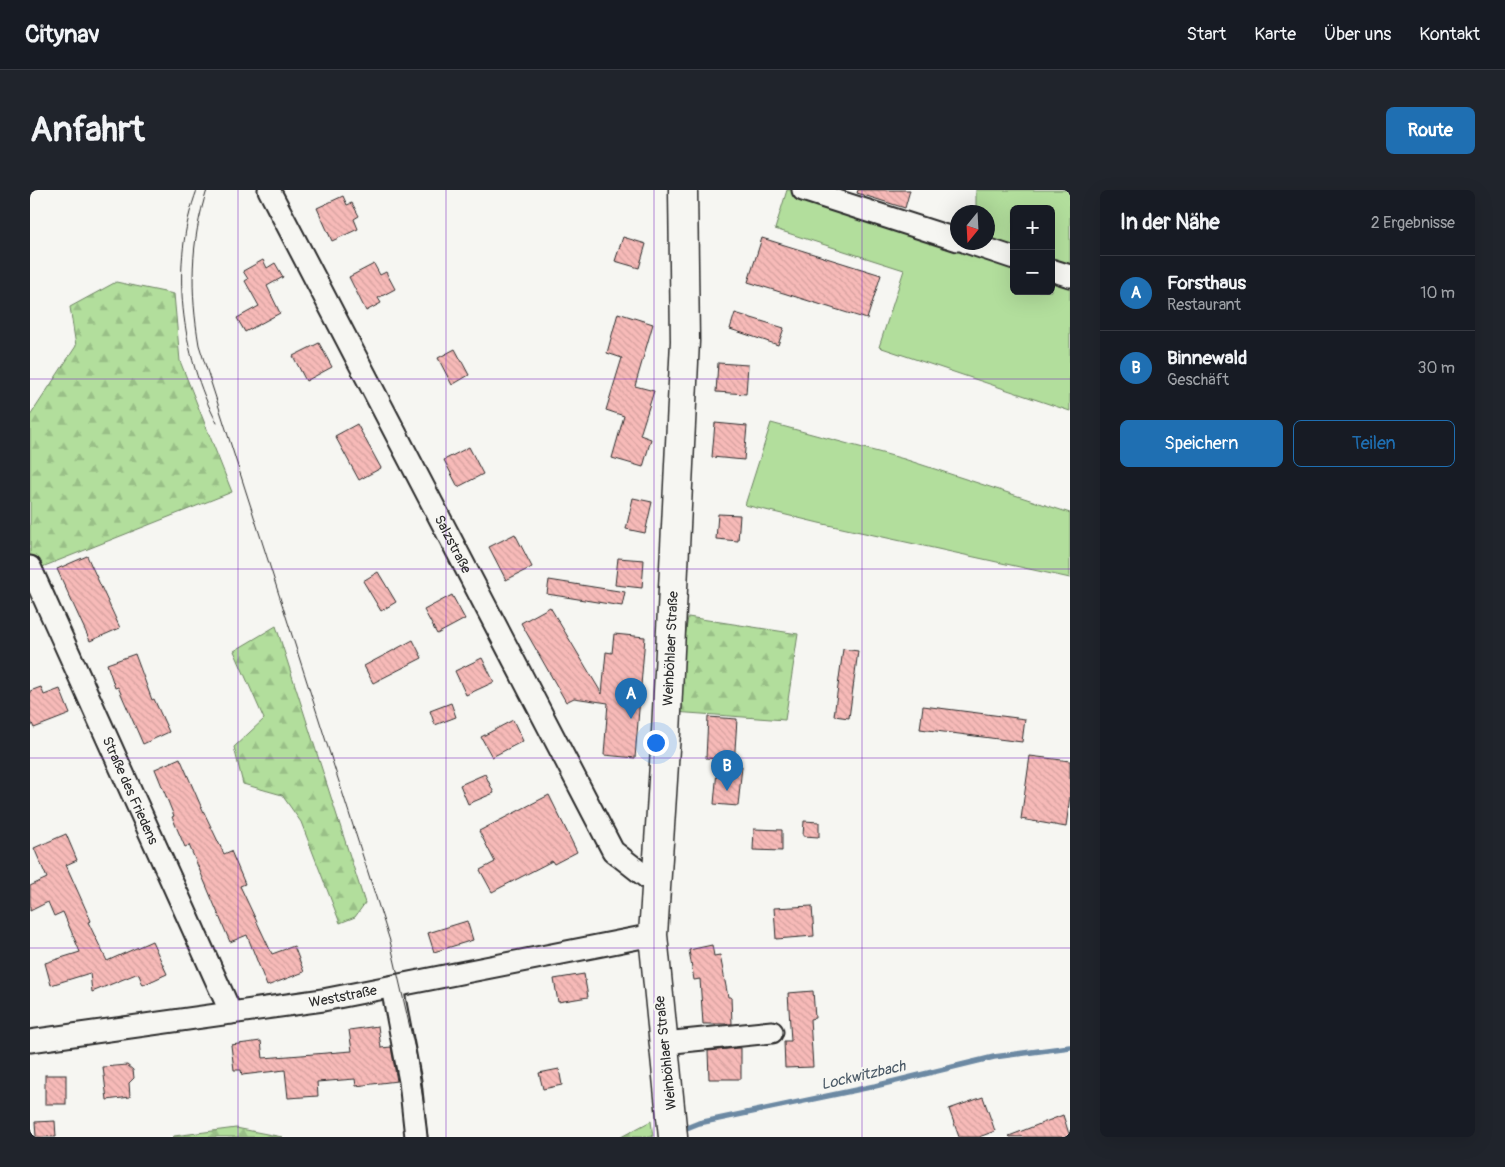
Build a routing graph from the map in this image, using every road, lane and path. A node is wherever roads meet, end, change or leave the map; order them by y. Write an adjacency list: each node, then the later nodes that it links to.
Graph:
1 (270, 190): 10 (street, Salzstraße)
2 (683, 190): 10 (main road, Weinböhlaer Straße)
3 (803, 190): 4 (street)
4 (950, 237)
5 (990, 250): 6 (street)
6 (1010, 257)
7 (1055, 271): 8 (street)
8 (1070, 276)
9 (30, 567): 13 (street, Straße des Friedens)
10 (655, 884): 11 (main road, Weinböhlaer Straße)
11 (653, 935): 12 (street, Weststraße); 16 (main road, Weinböhlaer Straße)
12 (392, 987): 13 (street, Weststraße); 18 (street)
13 (231, 1013): 15 (street, Weststraße)
14 (772, 1032): 16 (street)
15 (30, 1041)
16 (664, 1043): 17 (main road, Weinböhlaer Straße)
17 (672, 1128)
18 (416, 1137)

